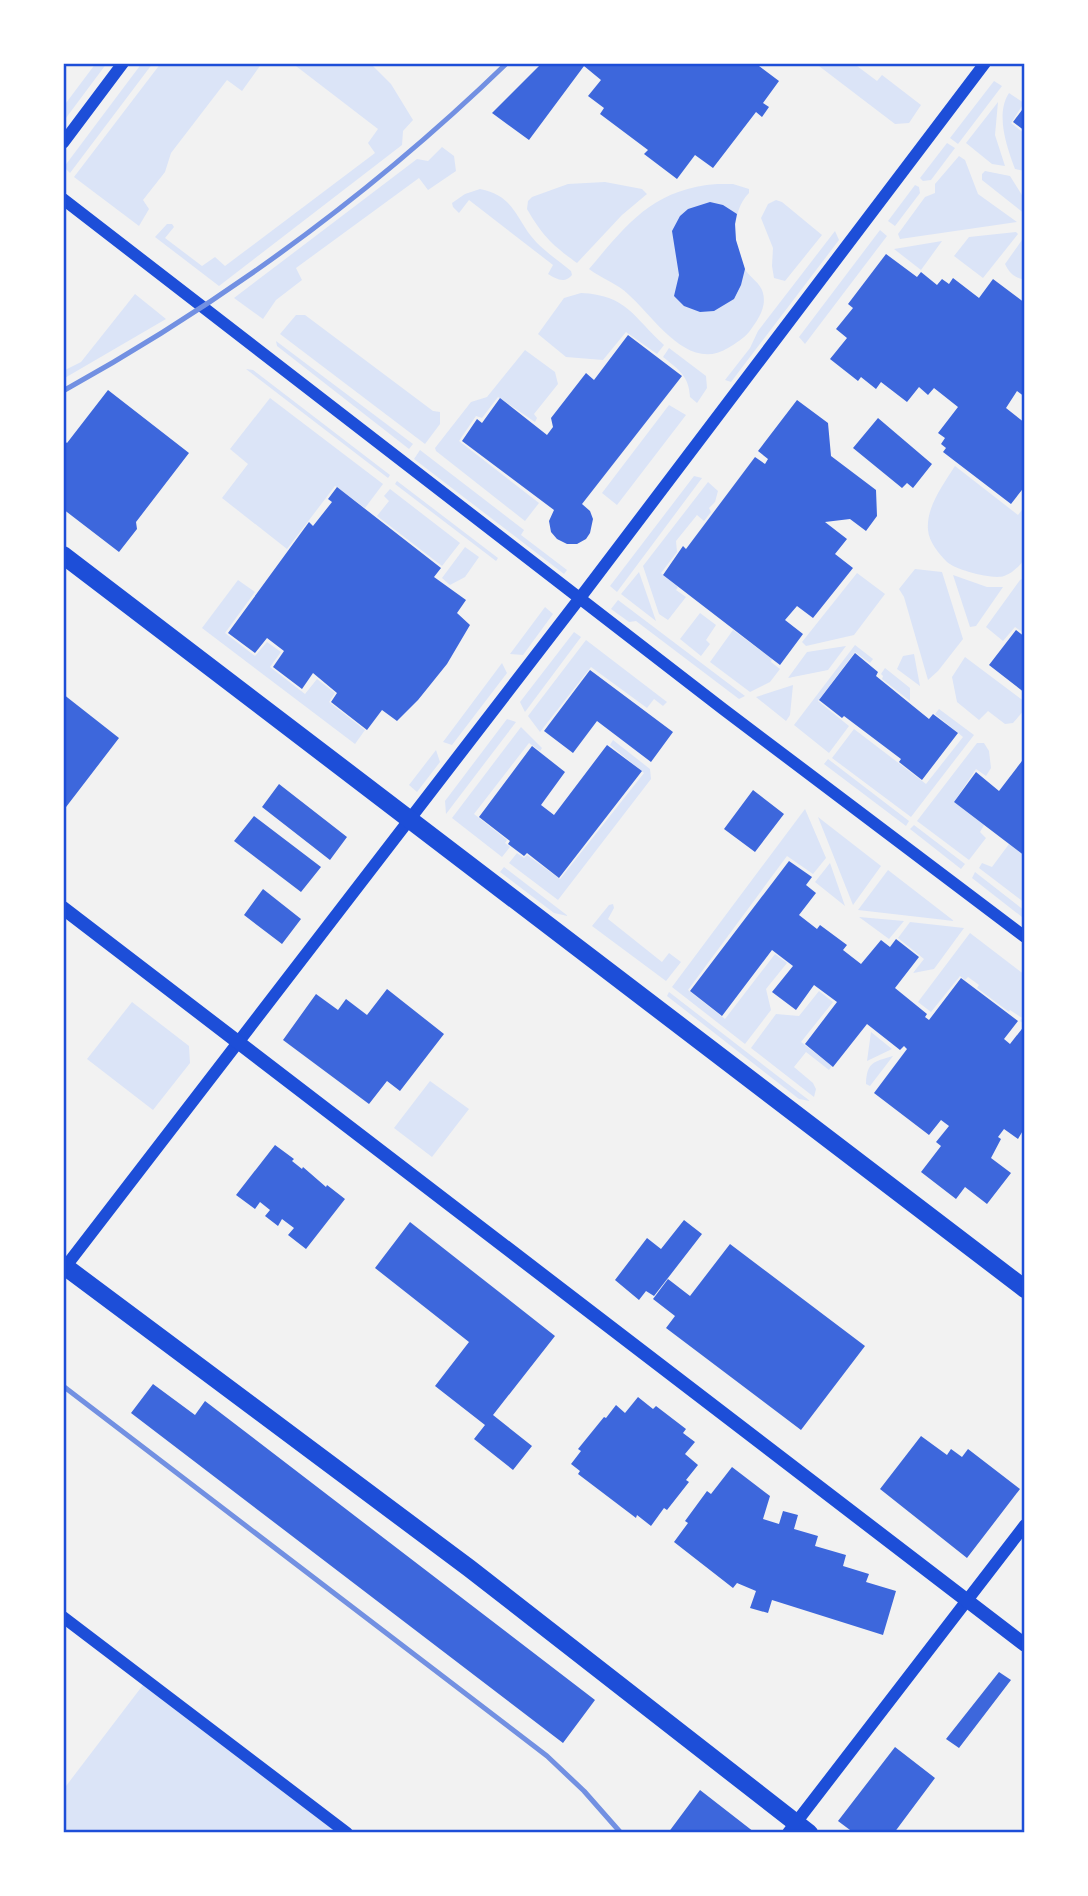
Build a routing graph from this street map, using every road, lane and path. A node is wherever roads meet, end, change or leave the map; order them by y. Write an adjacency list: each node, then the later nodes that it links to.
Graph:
1 (123, 63): 3 (street)
2 (985, 63): 6 (street)
3 (63, 143)
4 (63, 199): 6 (street)
5 (63, 555): 7 (main road)
6 (580, 598): 7 (street); 9 (street)
7 (409, 820): 10 (street); 12 (main road)
8 (63, 908): 10 (main road)
9 (1025, 937)
10 (238, 1040): 11 (street); 14 (main road)
11 (64, 1267): 17 (main road)
12 (1025, 1289)
13 (1025, 1525): 14 (street)
14 (967, 1600): 16 (main road); 17 (street)
15 (63, 1617): 18 (street)
16 (1025, 1645)
17 (797, 1830)
18 (347, 1833)

